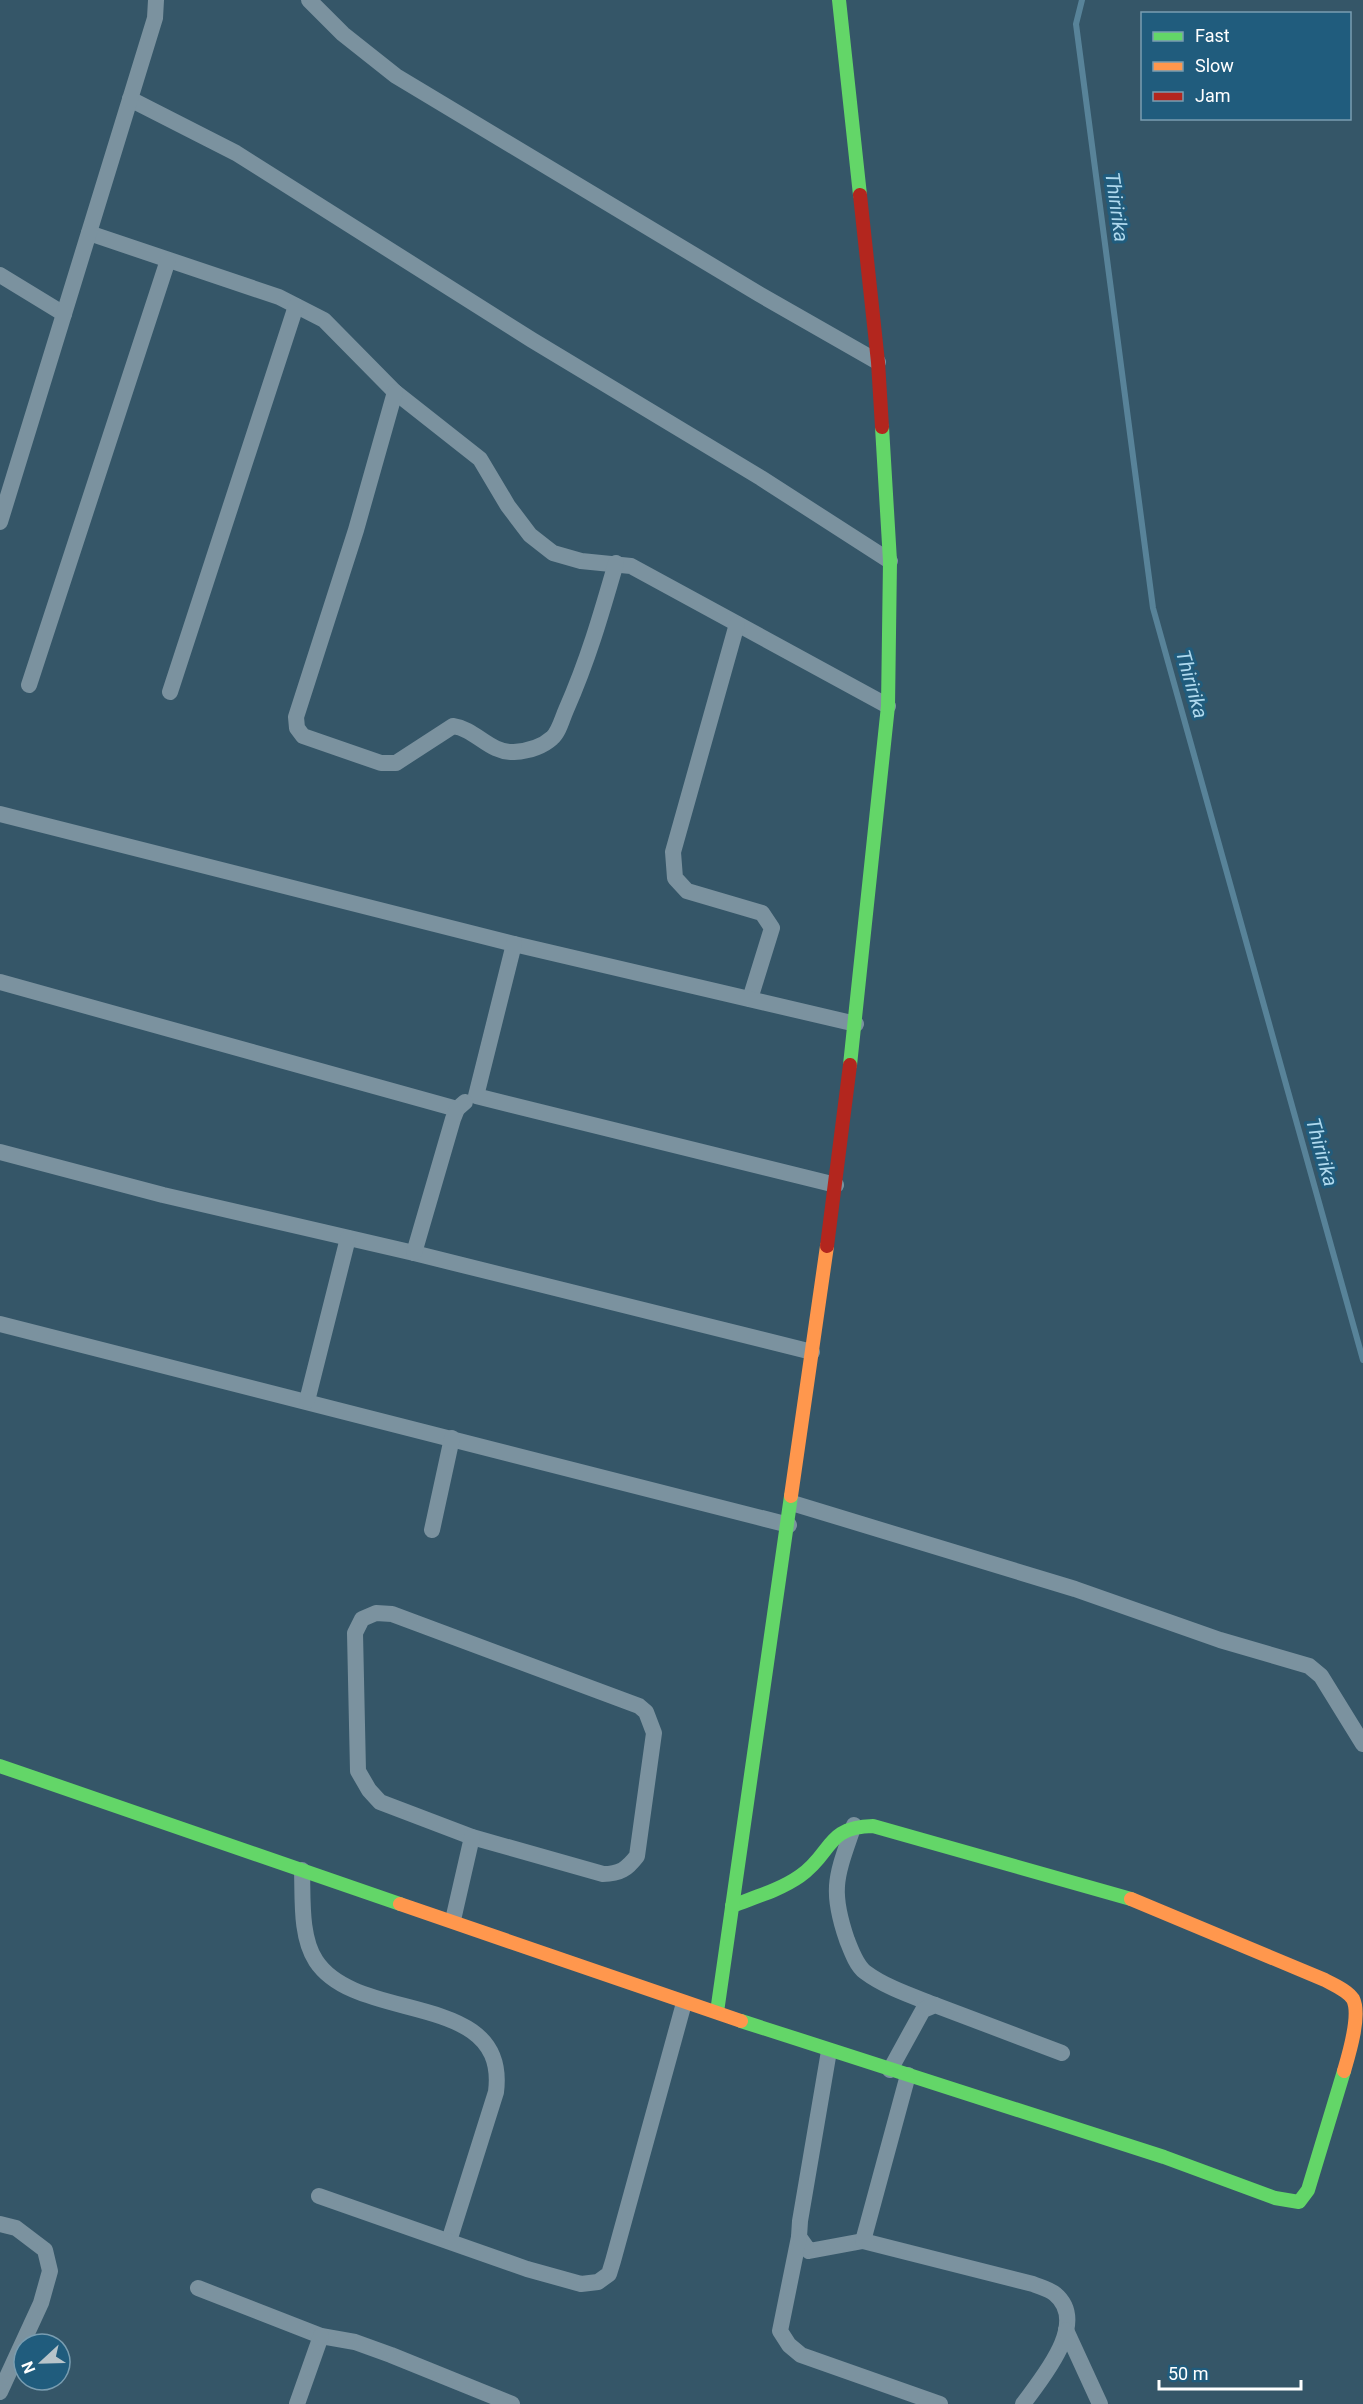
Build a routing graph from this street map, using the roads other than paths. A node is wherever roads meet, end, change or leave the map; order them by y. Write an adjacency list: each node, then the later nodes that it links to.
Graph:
1 (156, 0): 4 (street)
2 (309, 0): 10 (street)
3 (839, 0): 10 (street)
4 (130, 99): 5 (street); 13 (street)
5 (89, 233): 6 (street); 9 (street)
6 (168, 260): 8 (street); 16 (street)
7 (0, 275): 9 (street)
8 (296, 306): 11 (street); 17 (street)
9 (64, 314): 12 (street)
10 (878, 362): 13 (street)
11 (395, 392): 14 (street); 14 (street)
12 (0, 522)
13 (890, 561): 18 (street)
14 (616, 563): 15 (street)
15 (737, 624): 18 (street); 22 (street)
16 (29, 685)
17 (170, 692)
18 (888, 706): 23 (street)
19 (0, 814): 20 (street)
20 (514, 944): 22 (street); 24 (street)
21 (0, 982): 25 (street)
22 (750, 999): 23 (street)
23 (856, 1024): 27 (street)
24 (476, 1096): 25 (street); 27 (street)
25 (457, 1109): 29 (street)
26 (0, 1152): 28 (street)
27 (836, 1185): 31 (street)
28 (348, 1238): 29 (street); 32 (street)
29 (414, 1253): 31 (street)
30 (0, 1324): 32 (street)
31 (812, 1352): 34 (street)
32 (307, 1401): 33 (street)
33 (452, 1438): 35 (street); 36 (street)
34 (792, 1503): 35 (street); 37 (street)
35 (789, 1525): 42 (street)
36 (432, 1530)
37 (1363, 1743)
38 (0, 1766): 41 (street)
39 (854, 1825): 42 (street); 45 (street); 50 (street)
40 (472, 1837): 40 (street); 43 (street)
41 (302, 1870): 43 (street); 54 (street)
42 (732, 1906): 46 (street)
43 (453, 1920): 44 (street)
44 (684, 2003): 46 (street); 54 (street)
45 (935, 2005): 48 (street); 49 (street)
46 (717, 2012): 47 (street)
47 (829, 2051): 49 (street); 53 (street)
48 (1062, 2053)
49 (890, 2070): 50 (street)
50 (908, 2075): 55 (street)
51 (319, 2196): 54 (street)
52 (0, 2224): 59 (street)
53 (799, 2237): 55 (street); 62 (street)
54 (449, 2241)
55 (863, 2241): 57 (street)
56 (198, 2288): 58 (street)
57 (1066, 2330): 63 (street); 64 (street)
58 (321, 2336): 60 (street); 61 (street)
59 (0, 2392)
60 (297, 2404)
61 (512, 2404)
62 (940, 2404)
63 (1023, 2404)
64 (1100, 2404)

